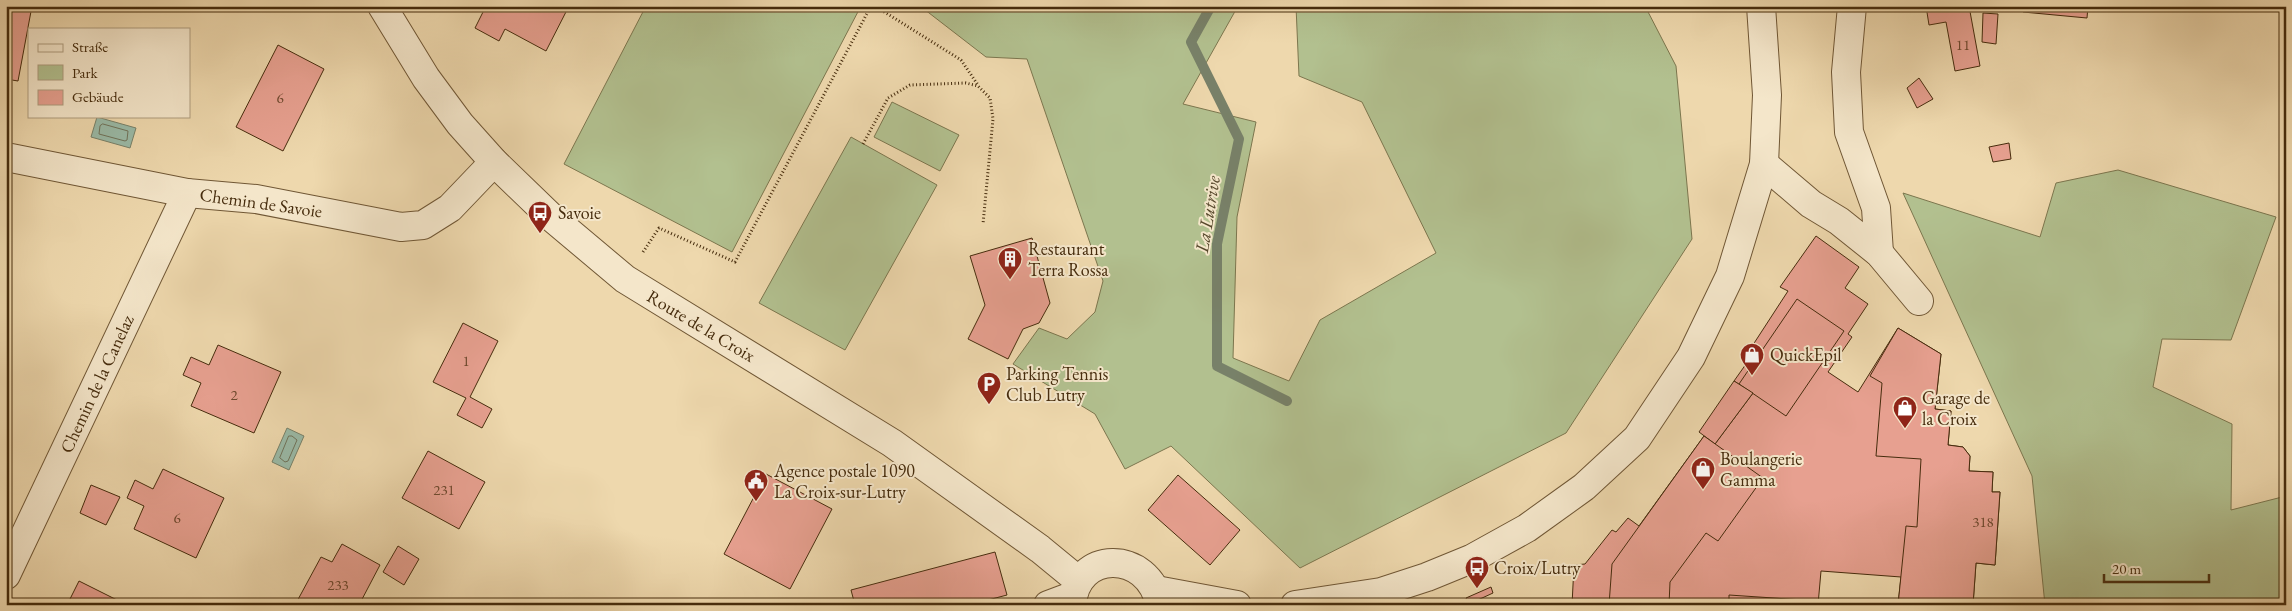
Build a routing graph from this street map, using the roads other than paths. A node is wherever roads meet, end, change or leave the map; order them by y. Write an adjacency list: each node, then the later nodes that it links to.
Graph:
1 (382, 6): 5 (street, Route de la Croix)
2 (1761, 6): 6 (street)
3 (1852, 6): 8 (street)
4 (6, 157): 7 (street, Chemin de Savoie)
5 (494, 162): 7 (street, Chemin de Savoie); 11 (street, Route de la Croix)
6 (1764, 164): 8 (street); 14 (street)
7 (187, 193): 10 (street, Chemin de la Canelaz)
8 (1879, 253): 9 (street)
9 (1919, 301)
10 (6, 575)
11 (1068, 597): 12 (street)
12 (1158, 598): 13 (street)
13 (1237, 605)
14 (1295, 605)

